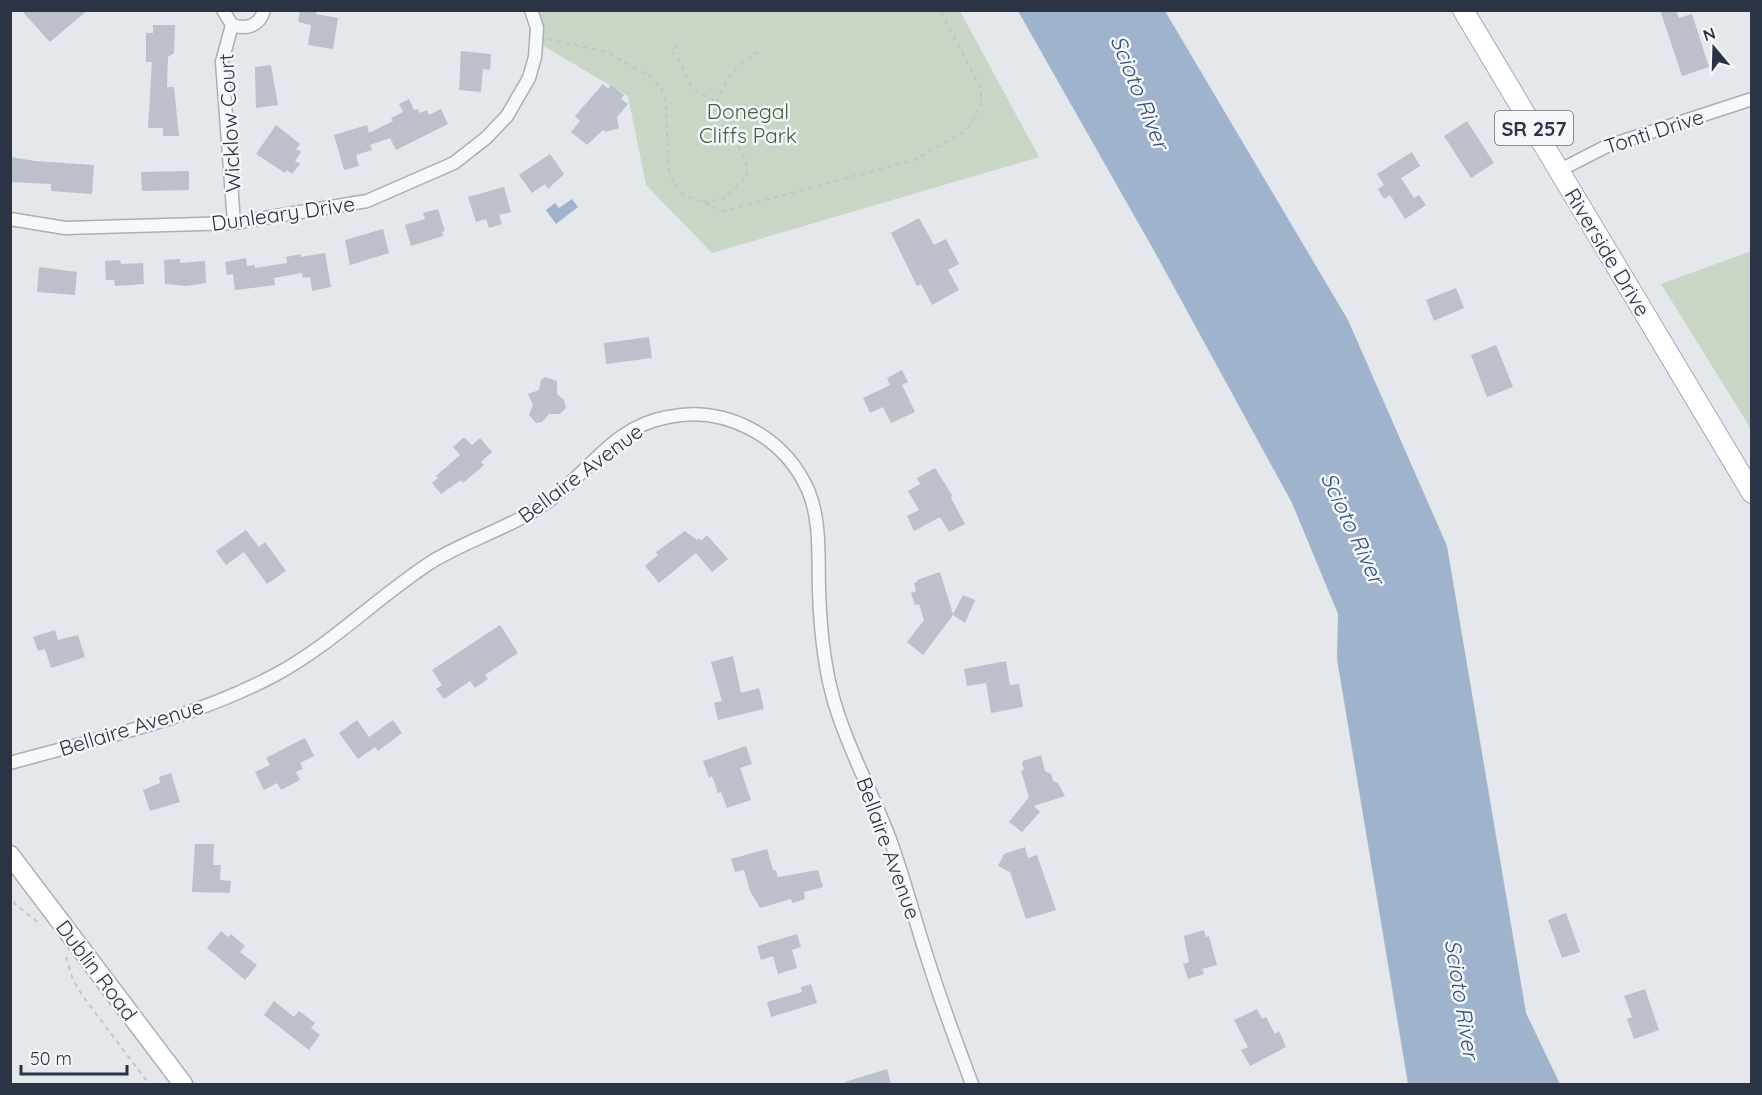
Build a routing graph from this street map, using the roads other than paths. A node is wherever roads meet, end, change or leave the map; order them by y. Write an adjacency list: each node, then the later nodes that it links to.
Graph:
1 (223, 10): 5 (street, Wicklow Court)
2 (264, 10): 5 (street, Wicklow Court)
3 (531, 10): 9 (street, Dunleary Drive)
4 (1463, 10): 7 (main road, Riverside Drive / SR 257)
5 (232, 25): 9 (street, Wicklow Court)
6 (1752, 99): 7 (street, Tonti Drive)
7 (1560, 170): 10 (main road, Riverside Drive / SR 257)
8 (10, 219): 9 (street, Dunleary Drive)
9 (234, 223)
10 (1752, 494)
11 (10, 763): 14 (street, Bellaire Avenue)
12 (10, 855): 13 (main road, Dublin Road)
13 (183, 1084)
14 (972, 1084)

